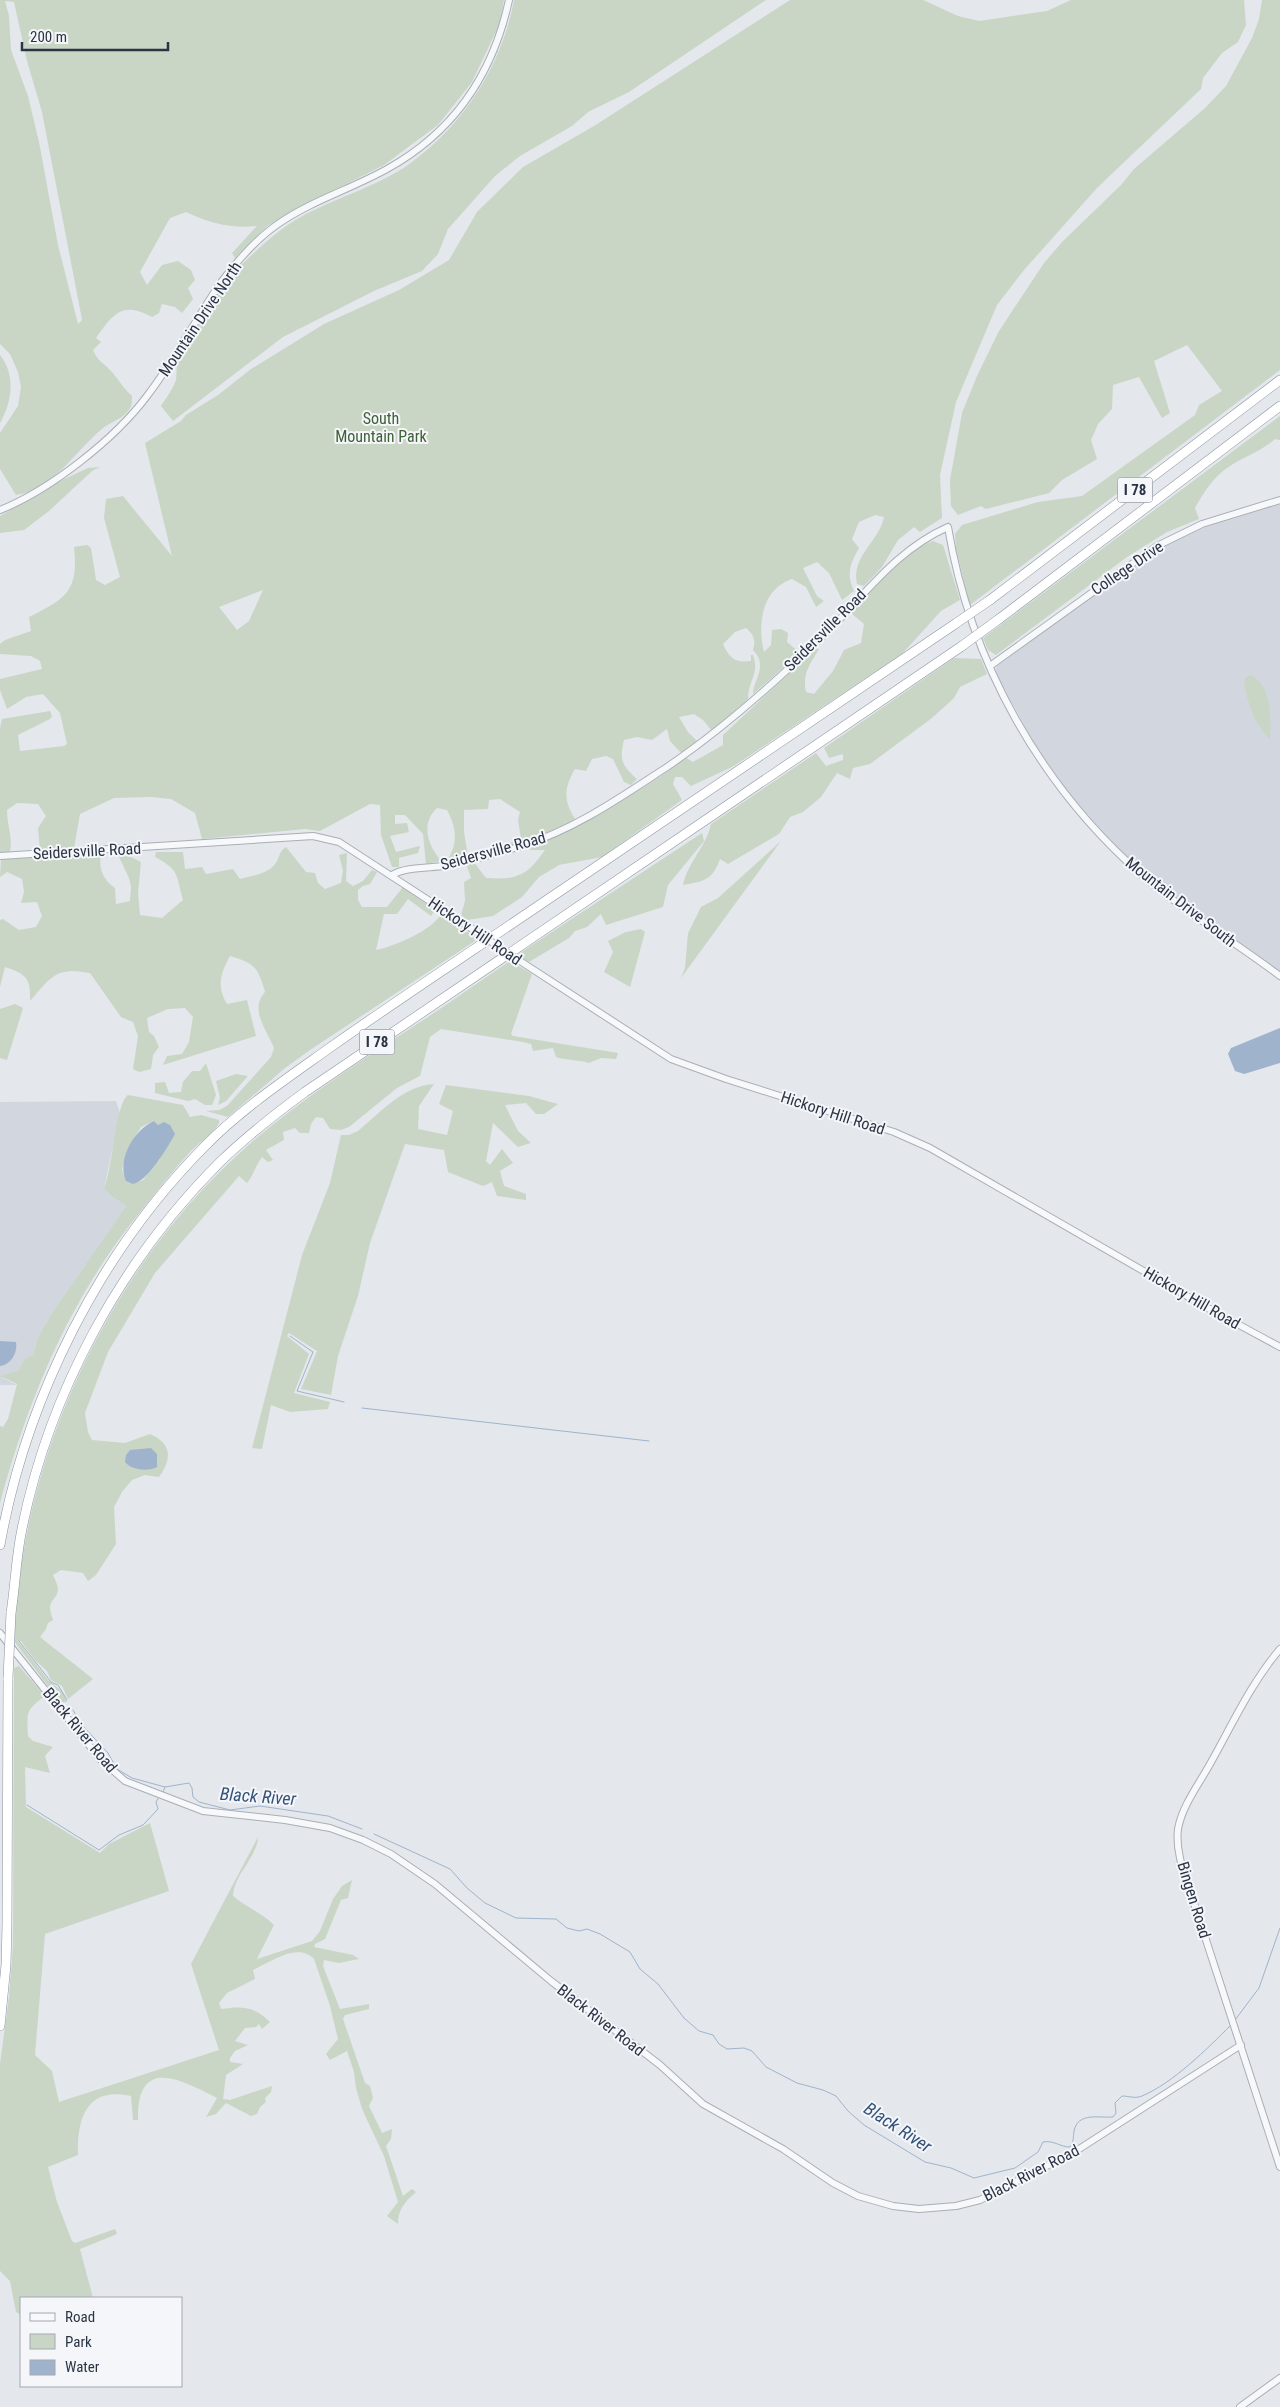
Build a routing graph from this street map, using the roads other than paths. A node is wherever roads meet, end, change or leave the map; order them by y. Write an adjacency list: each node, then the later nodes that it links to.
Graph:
1 (509, 0): 5 (street, Mountain Drive North)
2 (1280, 380): 12 (highway, I 78, bridge)
3 (1280, 406): 15 (highway, I 78, bridge)
4 (1280, 500): 7 (street, College Drive)
5 (0, 510)
6 (948, 526): 7 (street, Mountain Drive South); 9 (street, Seidersville Road)
7 (990, 666): 10 (street, Mountain Drive South)
8 (0, 856): 9 (street, Seidersville Road)
9 (392, 875): 11 (street, Hickory Hill Road, bridge)
10 (1280, 976)
11 (1280, 1346)
12 (0, 1546)
13 (0, 1633): 16 (street, Black River Road)
14 (1280, 1649): 16 (street, Bingen Road)
15 (0, 2026)
16 (1241, 2045): 17 (street, Bingen Road)
17 (1280, 2167)
18 (1280, 2378): 19 (street)
19 (1240, 2407)

